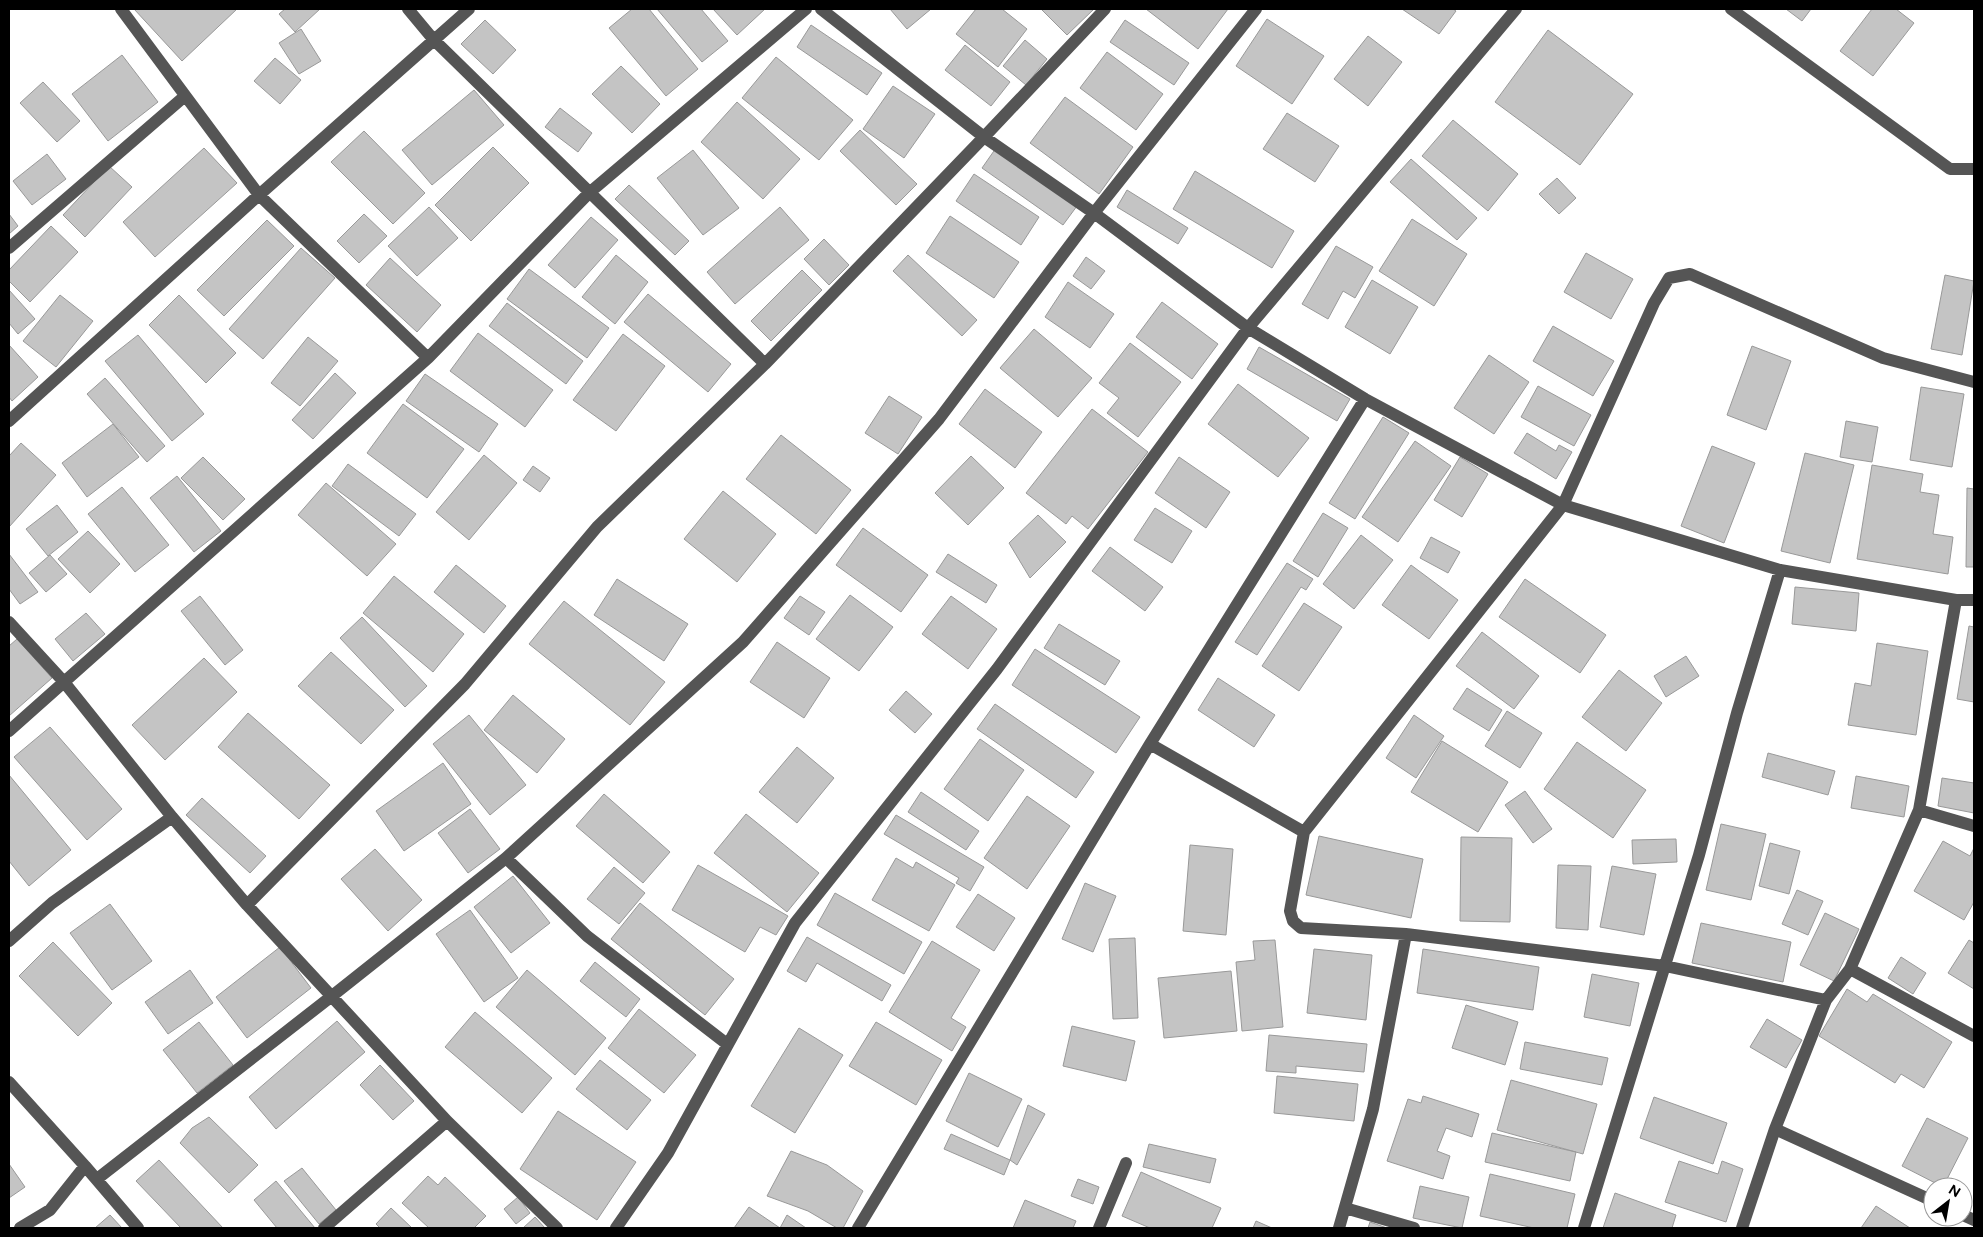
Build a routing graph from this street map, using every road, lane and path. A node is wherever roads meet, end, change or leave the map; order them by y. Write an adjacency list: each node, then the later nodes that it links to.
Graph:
1 (121, 9): 11 (street)
2 (408, 9): 10 (street)
3 (469, 9): 10 (street)
4 (806, 9): 14 (street)
5 (821, 9): 12 (street)
6 (1105, 9): 12 (street)
7 (1256, 9): 16 (street)
8 (1516, 9): 18 (street)
9 (1731, 9): 13 (street)
10 (433, 39): 14 (street); 15 (street)
11 (185, 96): 15 (street); 17 (street)
12 (984, 137): 16 (street); 20 (street)
13 (1974, 169)
14 (590, 193): 19 (street); 20 (street)
15 (259, 195): 19 (street); 23 (street)
16 (1094, 213): 18 (street); 36 (street)
17 (9, 248)
18 (1248, 328): 22 (street); 45 (street)
19 (428, 358): 29 (street)
20 (765, 364): 37 (street)
21 (1974, 382): 24 (street)
22 (1365, 399): 24 (street); 31 (street)
23 (9, 421)
24 (1563, 505): 25 (street); 35 (street)
25 (1780, 570): 26 (street); 40 (street)
26 (1956, 600): 27 (street); 32 (street)
27 (1974, 600)
28 (9, 622): 29 (street)
29 (64, 682): 30 (street); 33 (street)
30 (9, 731)
31 (1150, 744): 35 (street); 59 (street)
32 (1919, 810): 34 (street); 41 (street)
33 (172, 817): 37 (street); 39 (street)
34 (1974, 826)
35 (1304, 832): 38 (street)
36 (506, 858): 42 (street); 45 (street)
37 (246, 905): 42 (street)
38 (1406, 934): 40 (street); 53 (street)
39 (9, 941)
40 (1665, 966): 43 (street); 63 (street)
41 (1850, 970): 43 (street); 44 (street)
42 (332, 996): 47 (street); 51 (street)
43 (1826, 1000): 48 (street)
44 (1974, 1036)
45 (728, 1044): 58 (street)
46 (9, 1082): 50 (street)
47 (447, 1121): 56 (street); 57 (street)
48 (1775, 1129): 52 (street); 64 (street)
49 (1126, 1163): 60 (street)
50 (85, 1166): 51 (street); 54 (street)
51 (96, 1179): 55 (street)
52 (1923, 1196)
53 (1345, 1208): 61 (street); 62 (street)
54 (20, 1228)
55 (138, 1228)
56 (324, 1228)
57 (557, 1228)
58 (616, 1228)
59 (858, 1228)
60 (1099, 1228)
61 (1339, 1228)
62 (1414, 1228)
63 (1584, 1228)
64 (1742, 1228)

